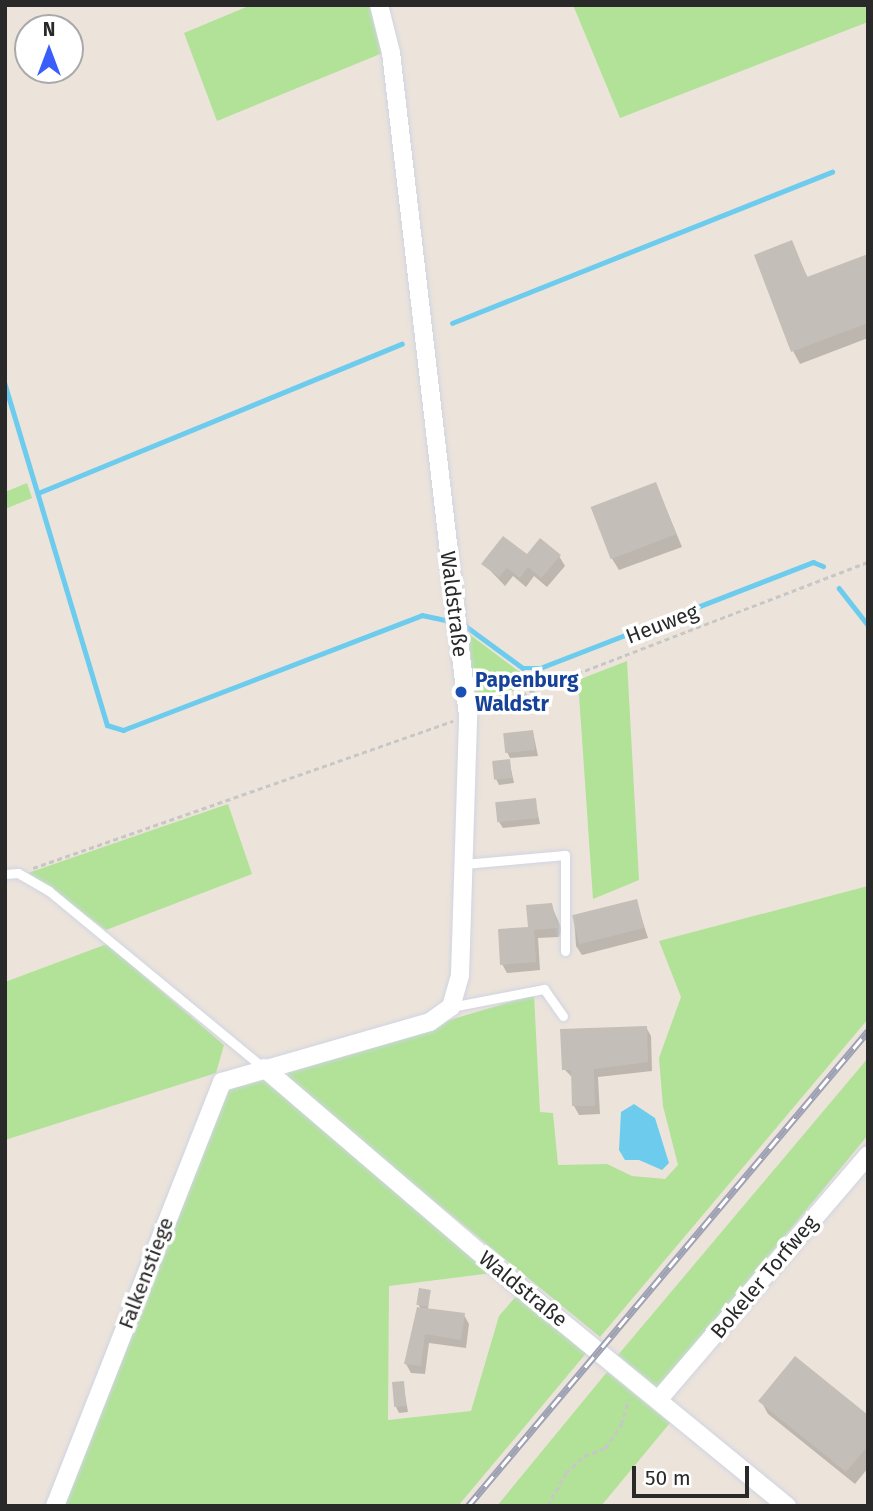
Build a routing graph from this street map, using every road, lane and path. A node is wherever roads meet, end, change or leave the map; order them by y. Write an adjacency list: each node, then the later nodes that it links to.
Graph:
1 (379, 5): 3 (street, Waldstraße)
2 (868, 562): 3 (path, Heuweg)
3 (468, 716): 4 (street, Waldstraße); 5 (path, Heuweg)
4 (464, 864): 7 (lane); 8 (street, Waldstraße)
5 (18, 873): 6 (lane); 10 (lane, Waldstraße)
6 (5, 874)
7 (565, 951)
8 (451, 1007): 9 (lane); 10 (street)
9 (563, 1016)
10 (264, 1068): 12 (street, Waldstraße); 14 (street, Falkenstiege)
11 (868, 1154): 13 (street, Bokeler Torfweg)
12 (634, 1381): 13 (street, Waldstraße); 15 (path)
13 (659, 1399): 16 (street, Waldstraße)
14 (55, 1506)
15 (547, 1506)
16 (787, 1506)

